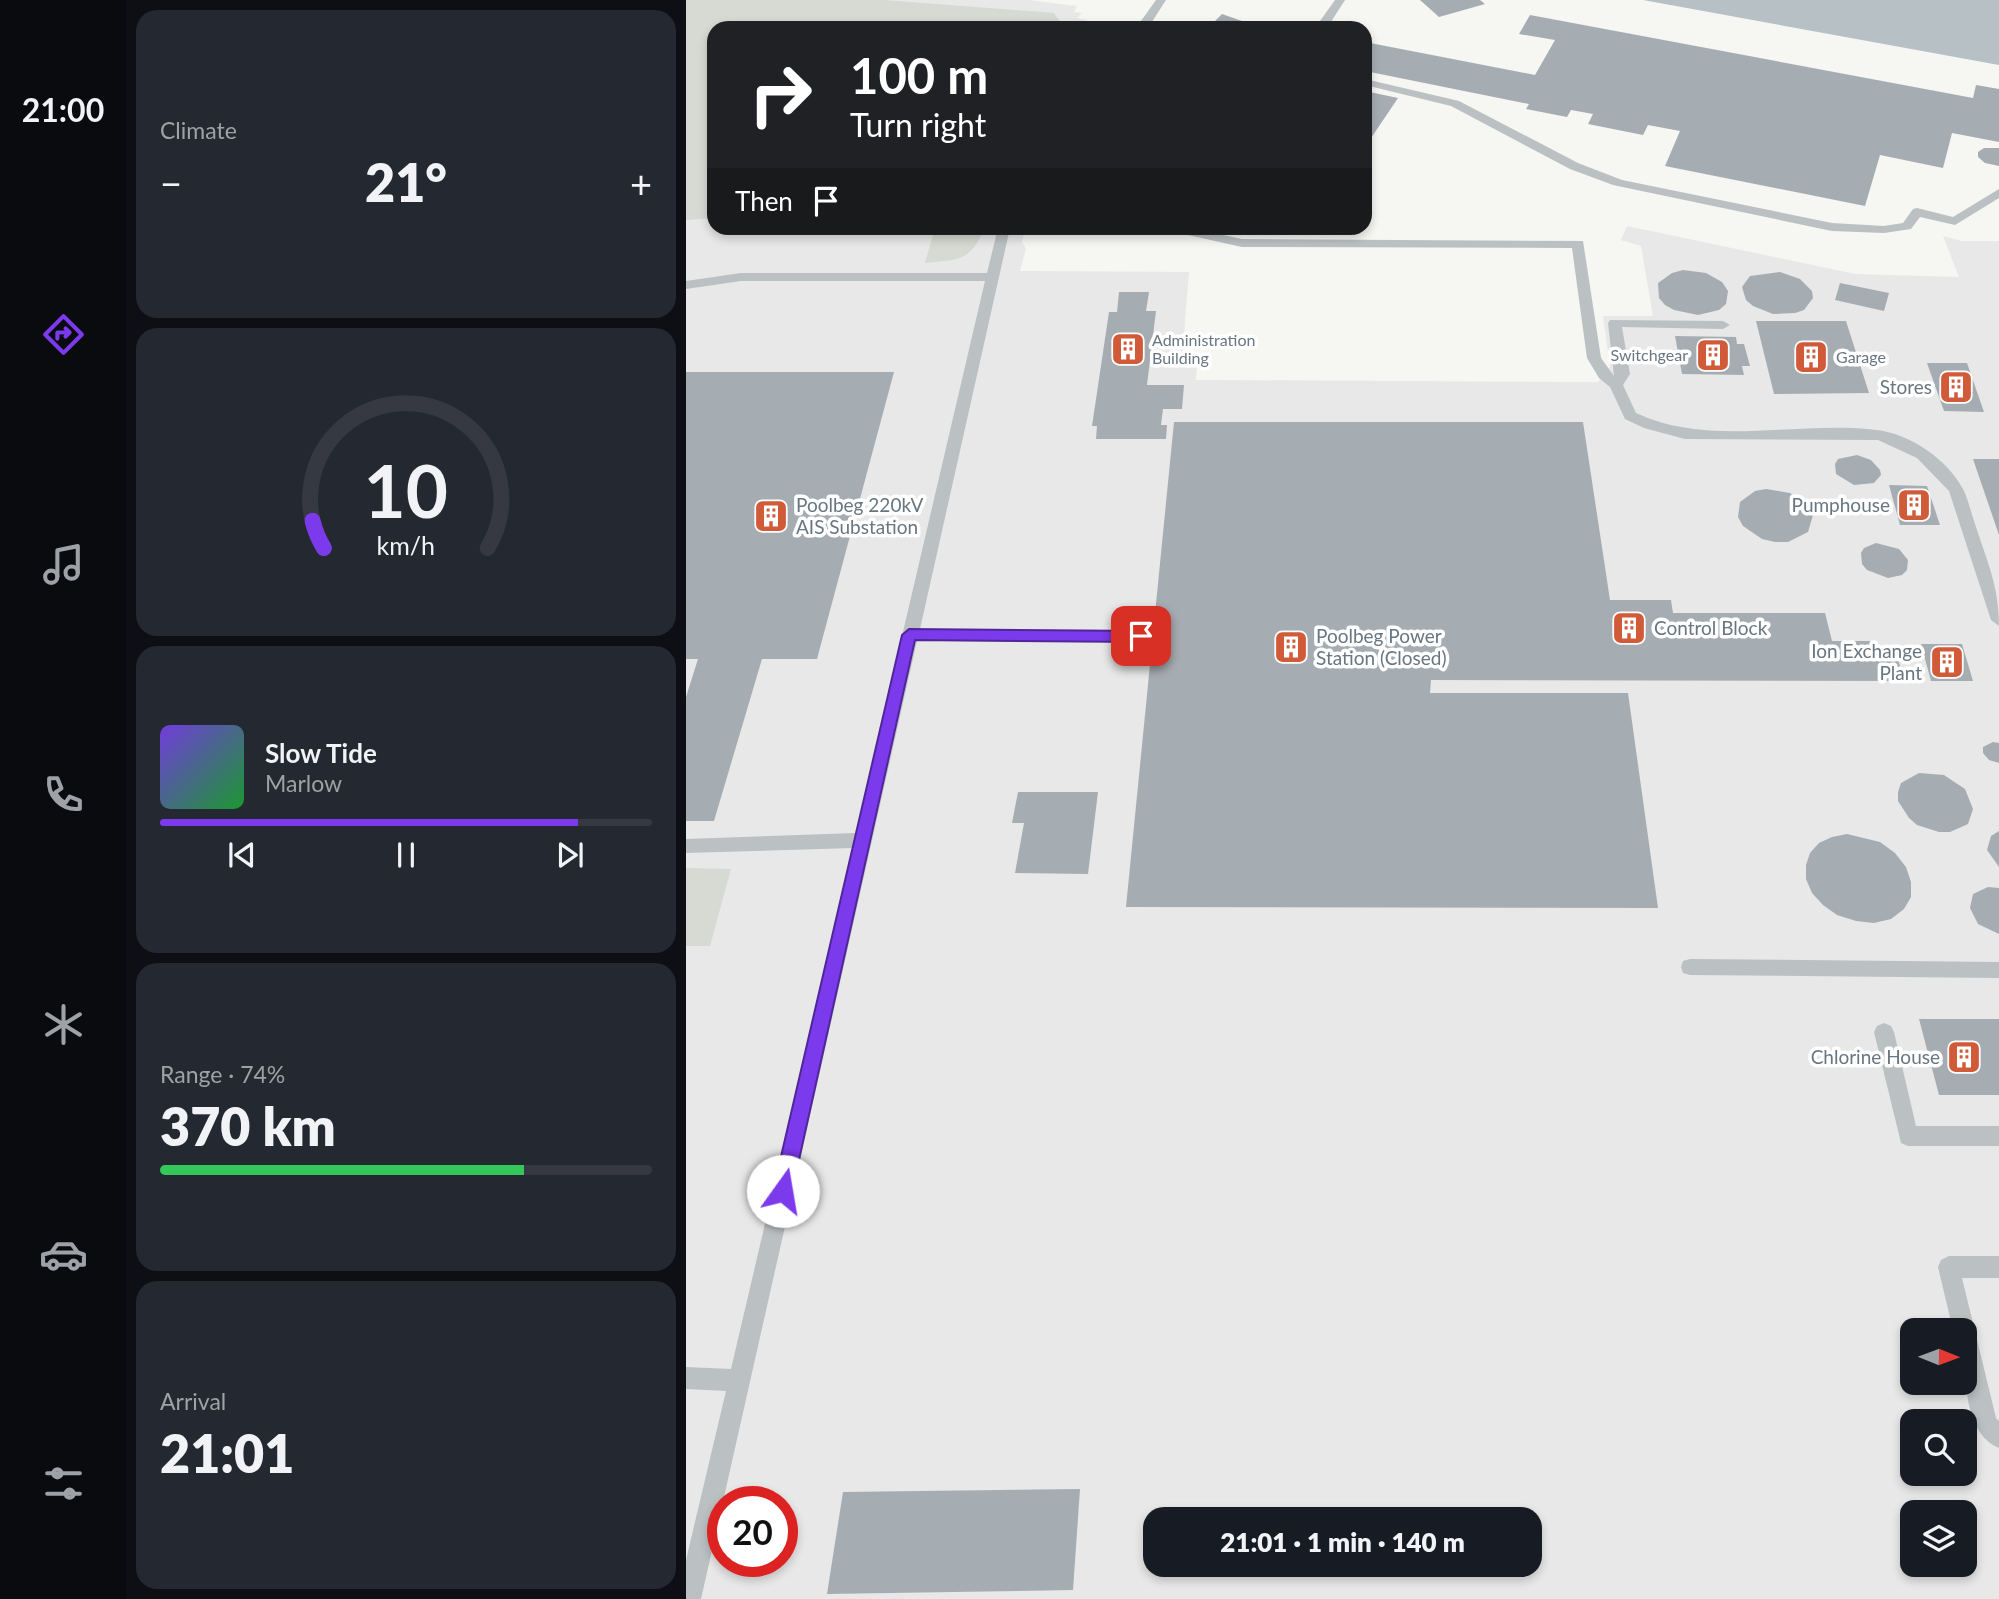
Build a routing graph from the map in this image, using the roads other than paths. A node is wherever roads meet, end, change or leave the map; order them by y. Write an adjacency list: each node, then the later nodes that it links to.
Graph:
1 (1161, 0): 3 (lane)
2 (1340, 0): 4 (lane)
3 (1147, 21)
4 (1326, 21)
5 (1372, 83): 6 (lane)
6 (1999, 193)
7 (1002, 235): 9 (lane)
8 (1206, 235): 12 (lane)
9 (992, 278): 10 (lane); 14 (lane)
10 (686, 285)
11 (1723, 325): 12 (lane)
12 (1616, 385): 13 (lane)
13 (1999, 620)
14 (909, 635): 15 (lane); 16 (lane)
15 (1141, 636)
16 (864, 840): 17 (lane); 25 (lane)
17 (686, 846)
18 (1690, 967): 19 (lane)
19 (1999, 970)
20 (1884, 1032): 21 (lane)
21 (1999, 1136)
22 (1999, 1267): 23 (lane)
23 (1961, 1318)
24 (686, 1378): 25 (lane)
25 (739, 1380): 28 (lane)
26 (1978, 1390): 27 (lane)
27 (1999, 1437)
28 (689, 1599)

